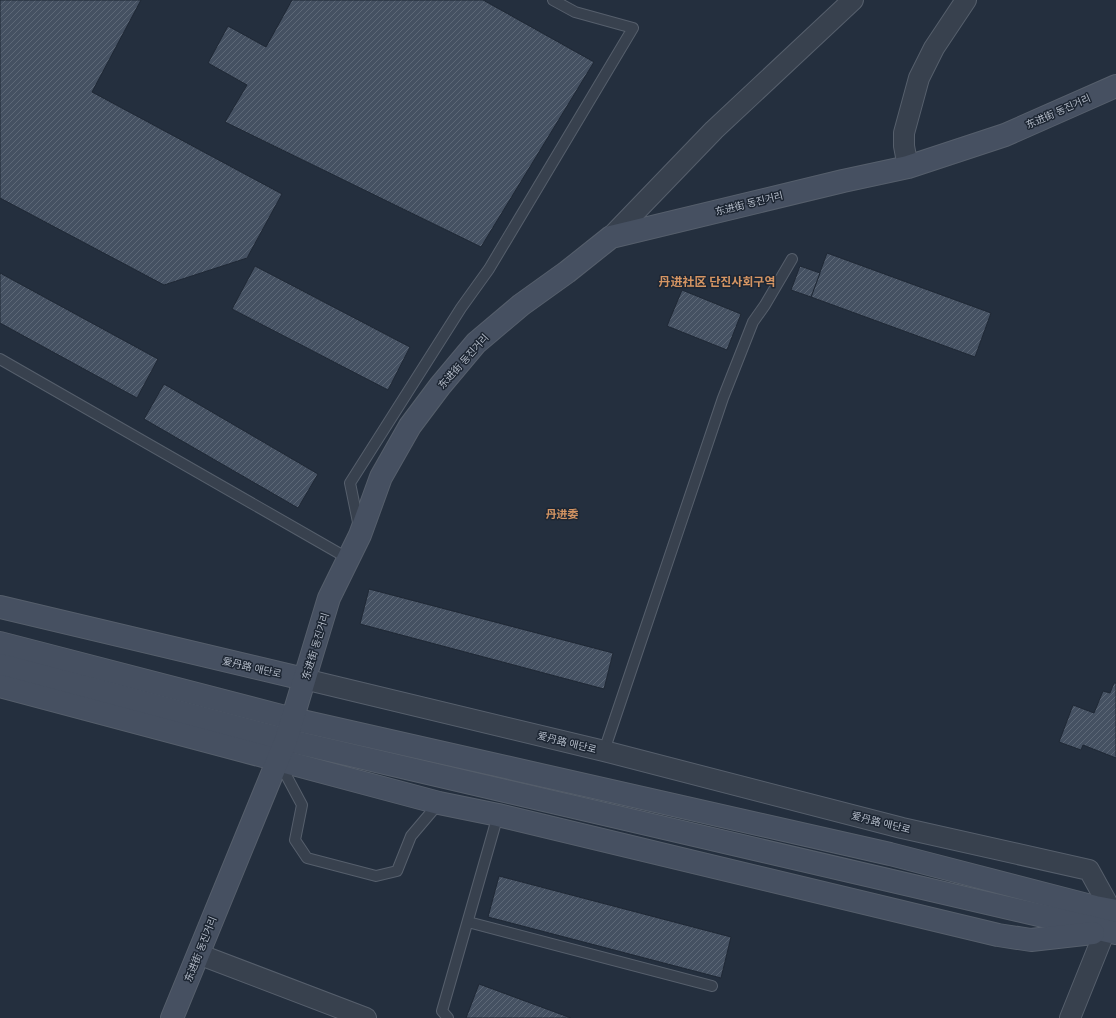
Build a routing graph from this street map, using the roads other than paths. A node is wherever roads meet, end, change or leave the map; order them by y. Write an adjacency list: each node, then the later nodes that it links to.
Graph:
1 (553, 0): 9 (lane)
2 (853, 0): 6 (street)
3 (966, 0): 5 (street)
4 (1116, 86): 5 (street, 东进街 동진거리)
5 (908, 167): 6 (street, 东进街 동진거리)
6 (612, 237): 9 (street, 东进街 동진거리)
7 (792, 259): 18 (lane)
8 (0, 359): 10 (lane)
9 (360, 535): 10 (street, 东进街 동진거리)
10 (349, 558): 14 (street, 东进街 동진거리)
11 (0, 607): 14 (street, 爱丹路 애단로)
12 (0, 643): 16 (street)
13 (0, 665): 17 (street)
14 (304, 679): 16 (street, 东进街 동진거리); 18 (street, 爱丹路 애단로)
15 (0, 686): 19 (street)
16 (293, 719): 17 (street, 东进街 동진거리); 22 (street)
17 (286, 740): 19 (street, 东进街 동진거리); 24 (street)
18 (604, 751): 22 (street, 爱丹路 애단로)
19 (278, 760): 20 (street); 20 (lane); 25 (street, 东进街 동진거리)
20 (439, 802): 21 (street)
21 (498, 815): 23 (lane); 24 (street)
22 (1113, 911): 24 (street)
23 (468, 922): 26 (lane); 29 (lane)
24 (1110, 932): 30 (street)
25 (198, 954): 27 (street, 东进街 동진거리); 28 (street)
26 (712, 986)
27 (172, 1018)
28 (366, 1018)
29 (448, 1018)
30 (1070, 1018)

